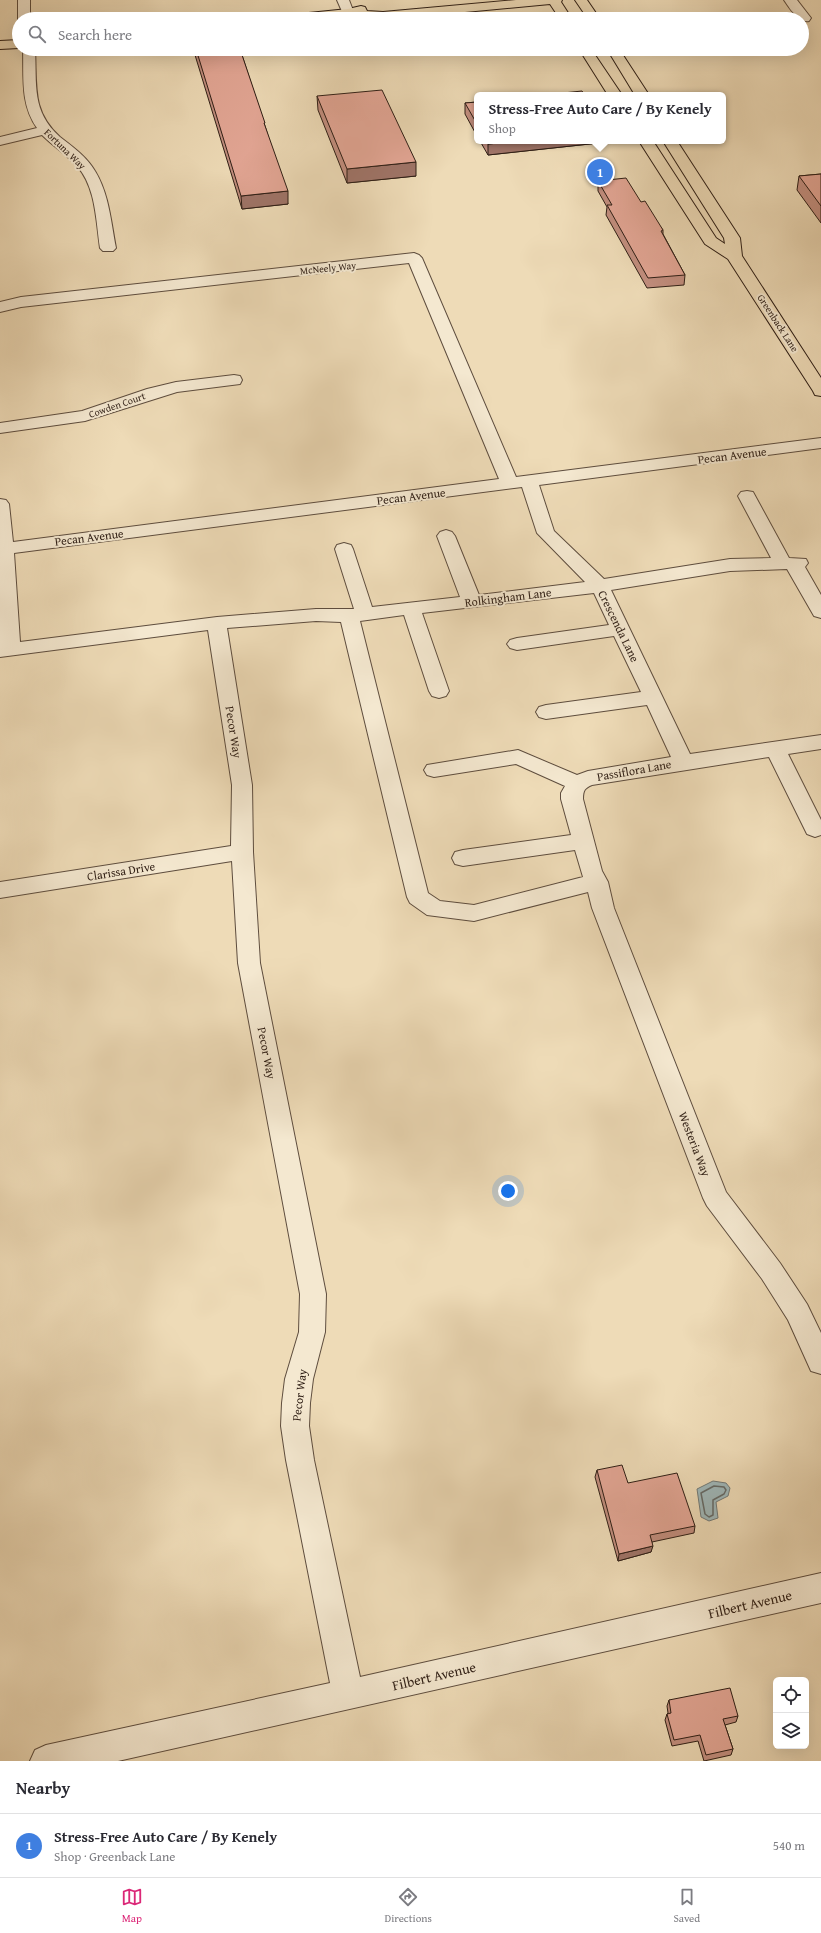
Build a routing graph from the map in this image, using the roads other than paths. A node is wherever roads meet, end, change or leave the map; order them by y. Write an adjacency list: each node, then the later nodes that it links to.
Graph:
1 (24, 0): 7 (street)
2 (342, 0): 8 (street)
3 (434, 0): 9 (main road)
4 (554, 0): 10 (main road); 11 (main road)
5 (581, 0): 12 (main road)
6 (790, 0): 13 (street)
7 (24, 12)
8 (348, 12)
9 (352, 12)
10 (426, 12)
11 (562, 12)
12 (589, 12)
13 (800, 12)
14 (12, 44): 15 (main road)
15 (0, 45)
16 (28, 56): 23 (street, Fortuna Way)
17 (589, 56): 19 (main road)
18 (617, 56): 22 (main road)
19 (603, 78): 20 (main road); 21 (main road)
20 (613, 92)
21 (626, 92)
22 (640, 92)
23 (45, 130): 24 (street); 31 (street, Fortuna Way)
24 (0, 141)
25 (648, 144): 27 (main road, Greenback Lane)
26 (672, 144): 28 (main road, Greenback Lane)
27 (662, 167): 28 (main road); 29 (main road, Greenback Lane)
28 (699, 186): 30 (main road, Greenback Lane)
29 (676, 189): 30 (main road); 32 (main road, Greenback Lane)
30 (719, 216): 32 (main road, Greenback Lane)
31 (108, 248)
32 (734, 256): 35 (main road, Greenback Lane)
33 (0, 307): 39 (street, McNeely Way)
34 (234, 380): 36 (street, Cowden Court)
35 (821, 391)
36 (0, 428)
37 (821, 443): 38 (street, Pecan Avenue)
38 (529, 480): 39 (street, Pecan Avenue); 46 (street, Crescenda Lane)
39 (510, 484): 43 (street, Pecan Avenue)
40 (748, 496): 45 (street)
41 (0, 504): 43 (street)
42 (446, 536): 47 (street)
43 (3, 549): 54 (street)
44 (344, 549): 50 (street)
45 (792, 563): 46 (street, Rolkingham Lane); 49 (street)
46 (600, 586): 47 (street, Rolkingham Lane); 52 (street, Crescenda Lane)
47 (472, 602): 48 (street, Rolkingham Lane)
48 (411, 609): 50 (street, Rolkingham Lane); 55 (street)
49 (821, 612)
50 (357, 616): 51 (street, Rolkingham Lane); 67 (street)
51 (217, 623): 54 (street); 65 (street, Pecor Way)
52 (621, 629): 53 (street); 56 (street, Crescenda Lane)
53 (517, 644)
54 (5, 651)
55 (439, 691)
56 (653, 697): 57 (street); 60 (street, Crescenda Lane)
57 (546, 712)
58 (821, 742): 59 (street, Passiflora Lane)
59 (775, 749): 60 (street, Passiflora Lane); 63 (street)
60 (684, 762): 62 (street, Passiflora Lane)
61 (434, 770): 62 (street)
62 (577, 783): 64 (street)
63 (816, 829)
64 (583, 841): 66 (street); 67 (street)
65 (242, 852): 68 (street, Clarissa Drive); 71 (street, Pecor Way)
66 (464, 858)
67 (597, 882): 69 (street, Westeria Way)
68 (0, 890)
69 (821, 1362)
70 (821, 1588): 71 (street, Filbert Avenue)
71 (348, 1695): 72 (street, Filbert Avenue)
72 (46, 1761)

